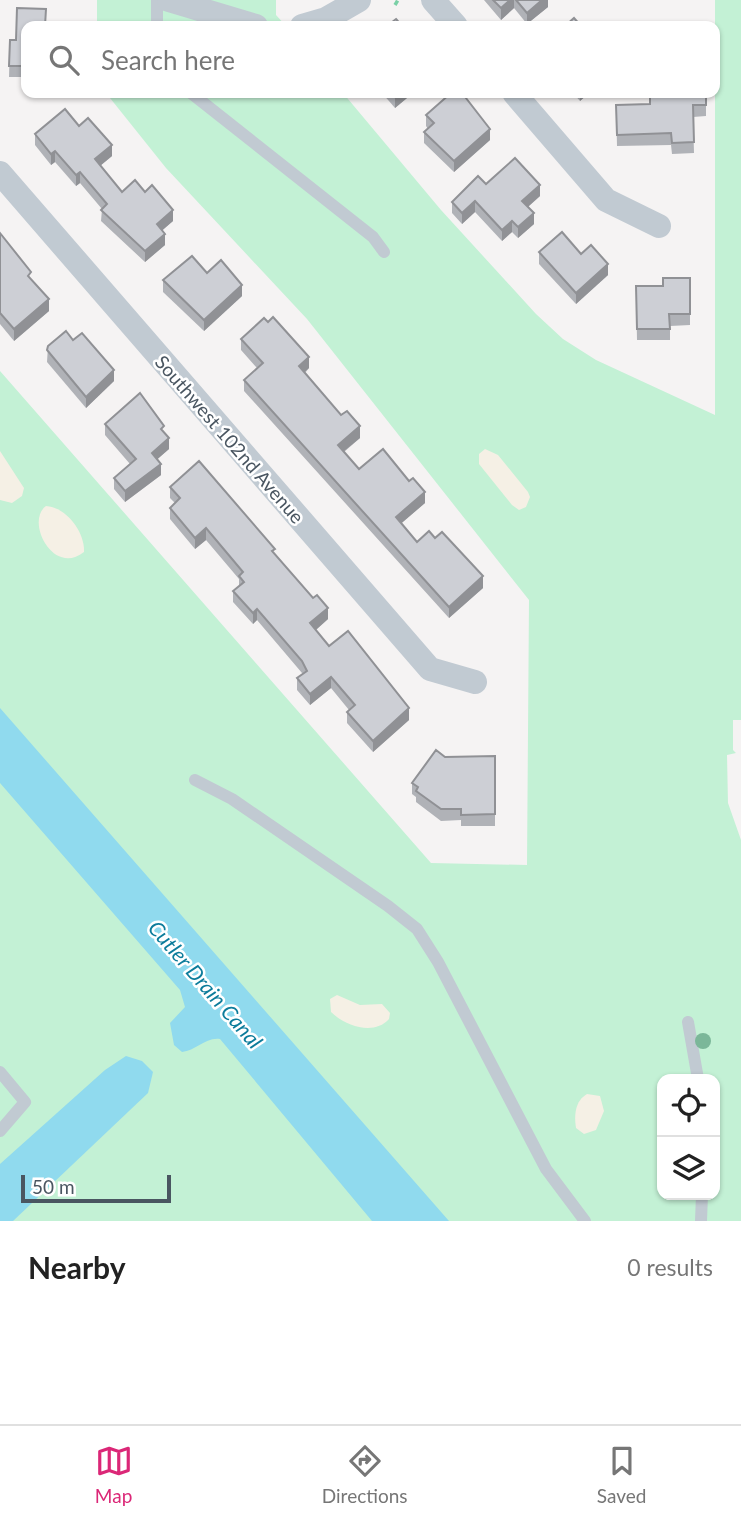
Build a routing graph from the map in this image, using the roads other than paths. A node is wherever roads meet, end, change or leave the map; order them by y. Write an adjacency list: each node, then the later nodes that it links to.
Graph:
1 (157, 0): 5 (lane)
2 (169, 0): 6 (street)
3 (359, 0): 7 (street)
4 (433, 0): 8 (street)
5 (157, 21)
6 (239, 21)
7 (319, 21)
8 (452, 21)
9 (197, 98): 13 (lane)
10 (518, 98): 12 (street)
11 (0, 173): 14 (street, Southwest 102nd Avenue)
12 (659, 226)
13 (384, 252)
14 (475, 682)
15 (195, 780): 21 (lane)
16 (688, 1022): 18 (lane)
17 (0, 1072): 19 (lane)
18 (697, 1074)
19 (0, 1131)
20 (702, 1200): 22 (lane)
21 (585, 1221)
22 (701, 1221)

